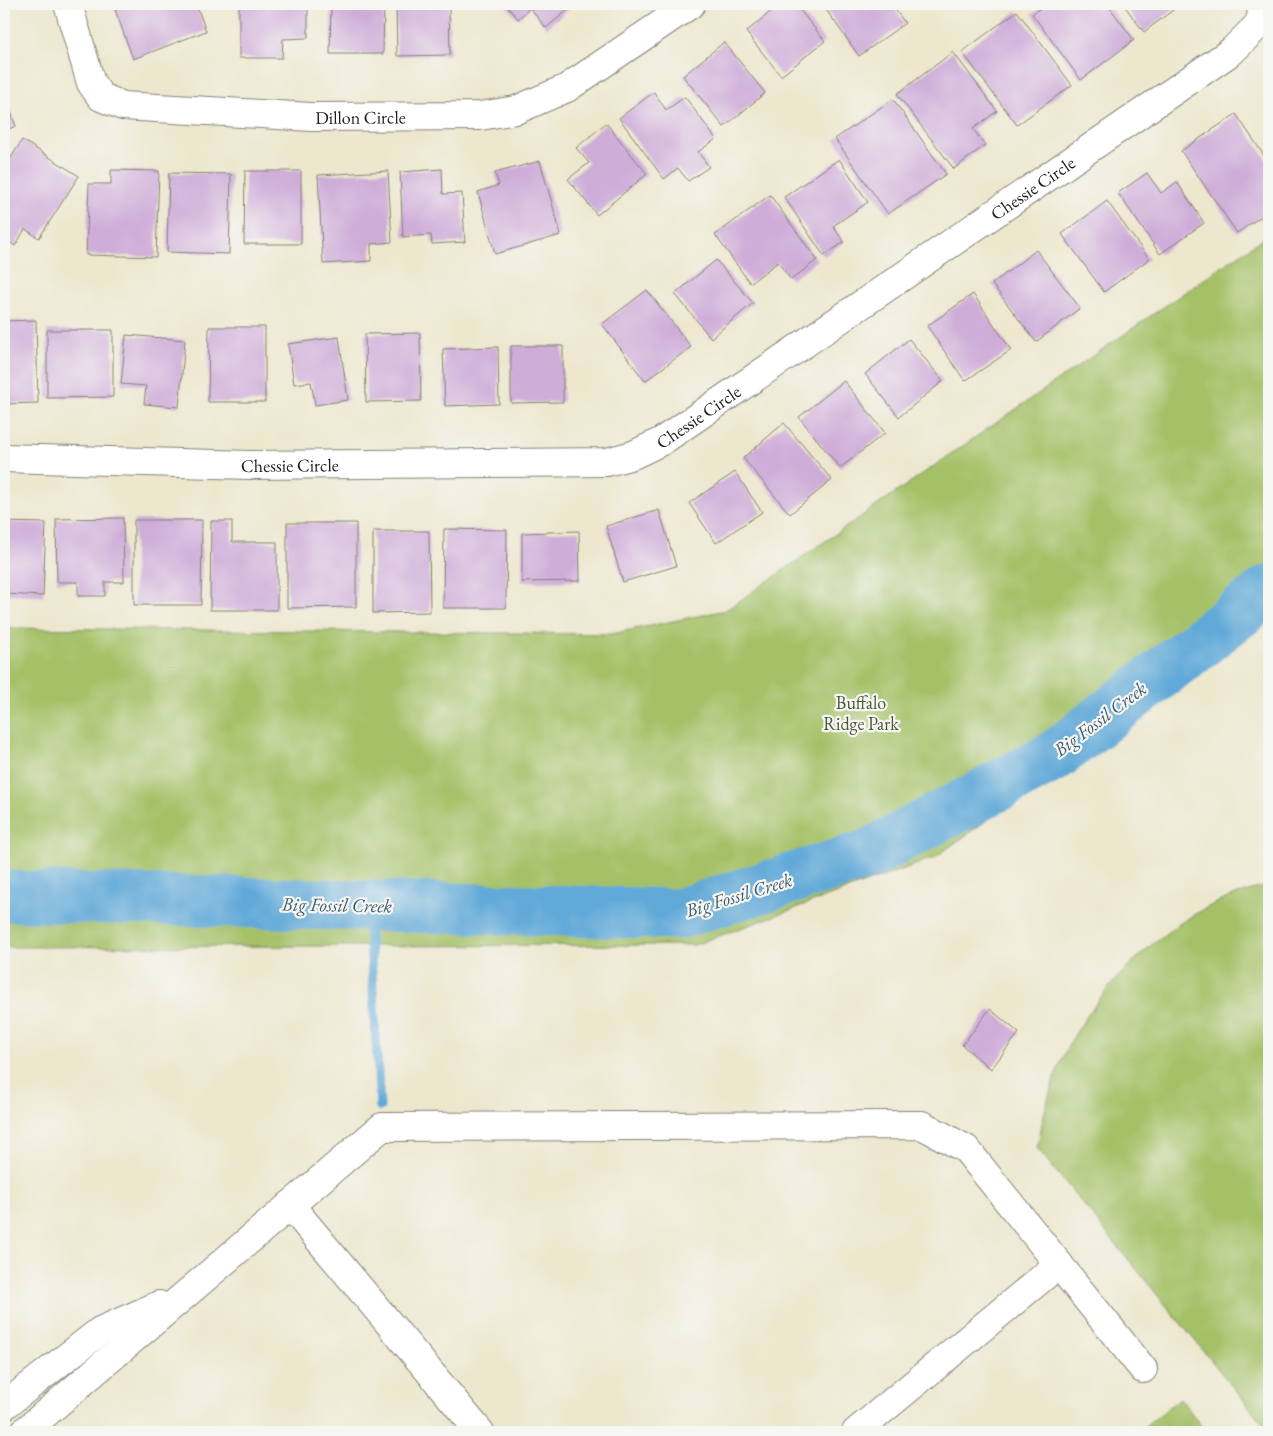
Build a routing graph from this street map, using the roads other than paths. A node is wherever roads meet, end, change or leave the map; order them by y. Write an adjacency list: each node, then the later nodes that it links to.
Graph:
1 (68, 4): 2 (street, Dillon Circle)
2 (690, 4)
3 (1264, 4): 4 (street, Chessie Circle)
4 (4, 458)
5 (290, 1205): 6 (street); 7 (street); 11 (street)
6 (1059, 1264): 8 (street); 12 (street)
7 (183, 1295): 9 (street); 10 (street)
8 (1142, 1370)
9 (4, 1406)
10 (24, 1432)
11 (480, 1432)
12 (856, 1432)

